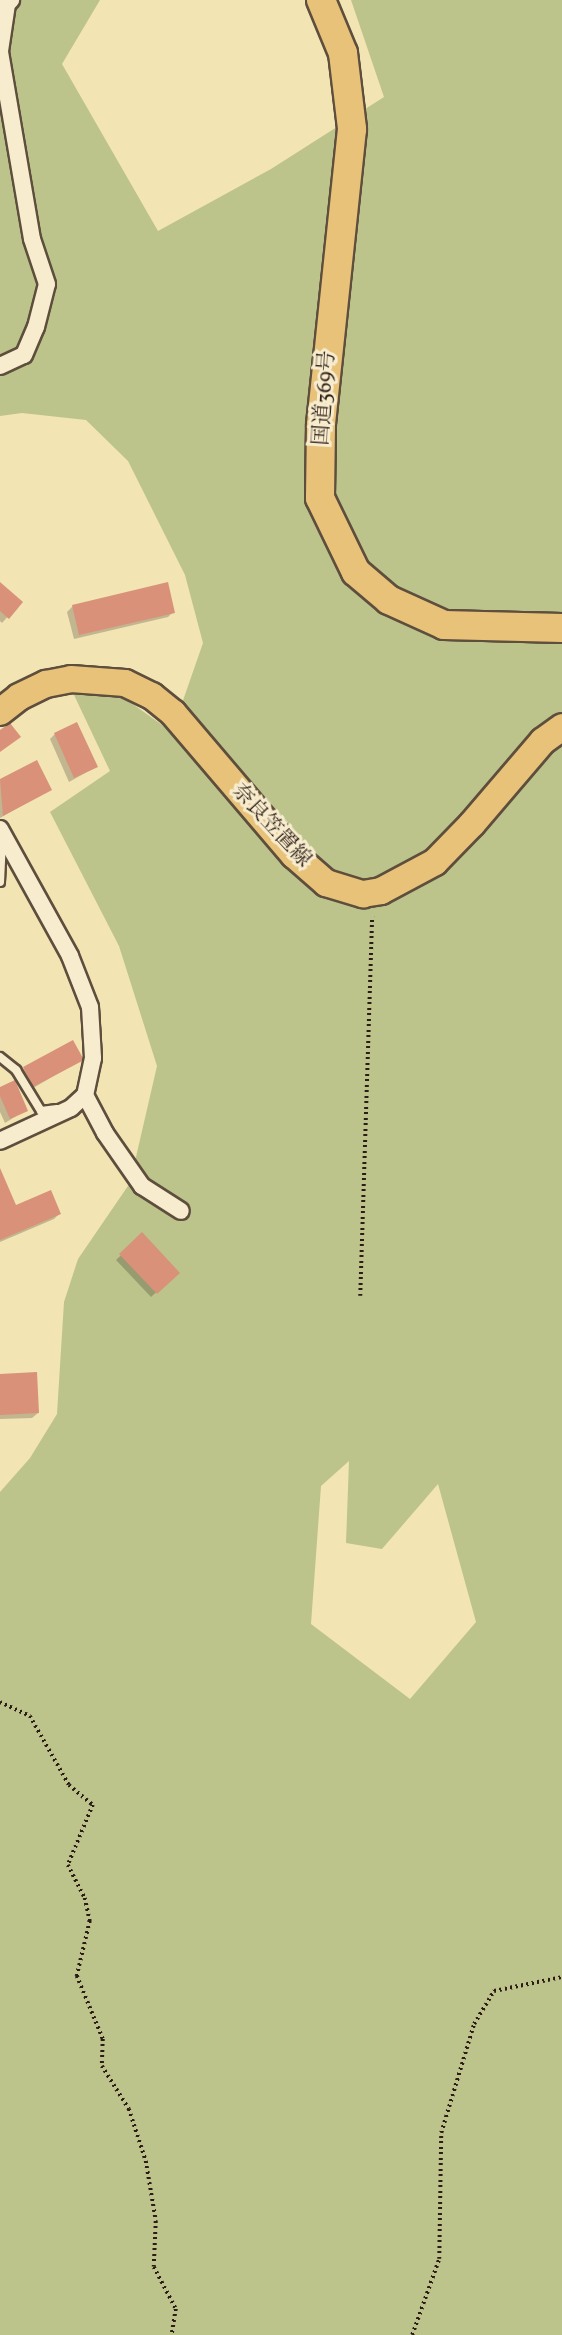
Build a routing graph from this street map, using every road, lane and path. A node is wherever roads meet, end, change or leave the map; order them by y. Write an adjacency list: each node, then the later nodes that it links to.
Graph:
1 (11, 0): 3 (street)
2 (321, 0): 4 (highway, 国道369号)
3 (0, 366)
4 (562, 628)
5 (0, 712): 9 (main road, 奈良笠置線)
6 (562, 727): 9 (main road)
7 (1, 832): 8 (lane); 11 (street)
8 (0, 881)
9 (381, 891): 15 (path)
10 (0, 1057): 12 (lane)
11 (85, 1095): 12 (street); 14 (street)
12 (71, 1108): 13 (street)
13 (0, 1141)
14 (181, 1211)
15 (360, 1296)
16 (0, 1702): 18 (path)
17 (562, 1977): 19 (path)
18 (172, 2335)
19 (412, 2335)

